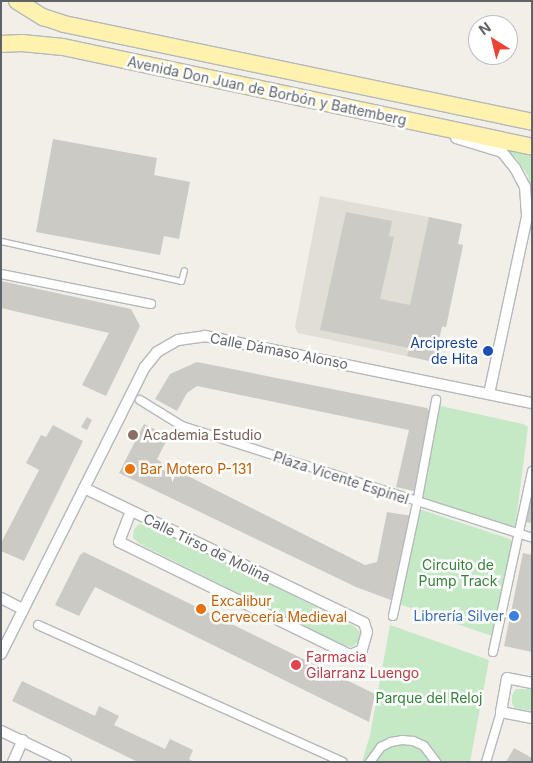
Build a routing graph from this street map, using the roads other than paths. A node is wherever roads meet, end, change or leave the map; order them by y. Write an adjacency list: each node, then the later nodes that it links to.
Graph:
1 (17, 1): 4 (main road, Avenida Don Juan de Borbón y Battemberg)
2 (1, 44): 3 (main road, Avenida Don Juan de Borbón y Battemberg)
3 (388, 116): 5 (main road, Avenida Don Juan de Borbón y Battemberg); 7 (street)
4 (532, 122)
5 (532, 147)
6 (532, 206): 7 (street)
7 (527, 216): 12 (street)
8 (1, 241): 9 (lane)
9 (184, 270)
10 (1, 274): 11 (street)
11 (151, 304)
12 (489, 394): 15 (street, Calle Dámaso Alonso); 17 (street, Calle Dámaso Alonso)
13 (140, 400): 18 (street, Plaza Vicente Espinel)
14 (436, 400): 18 (street)
15 (532, 402)
16 (532, 471): 20 (street)
17 (84, 488): 19 (street, Calle Tirso de Molina); 23 (street, Calle Dámaso Alonso)
18 (417, 503): 20 (street, Plaza Vicente Espinel); 24 (street)
19 (130, 511): 19 (street, Calle Tirso de Molina)
20 (518, 535): 21 (street, Plaza Vicente Espinel); 26 (street)
21 (532, 538)
22 (1, 598): 23 (street)
23 (23, 609): 27 (street, Calle Dámaso Alonso)
24 (393, 616)
25 (38, 625): 35 (street)
26 (493, 652)
27 (1, 654)
28 (532, 683): 29 (street)
29 (501, 712): 30 (street); 38 (street)
30 (532, 718)
31 (1, 730): 32 (street)
32 (23, 740): 33 (street); 34 (street)
33 (13, 762)
34 (66, 762)
35 (343, 762)
36 (370, 762): 37 (street)
37 (436, 762)
38 (486, 762)

